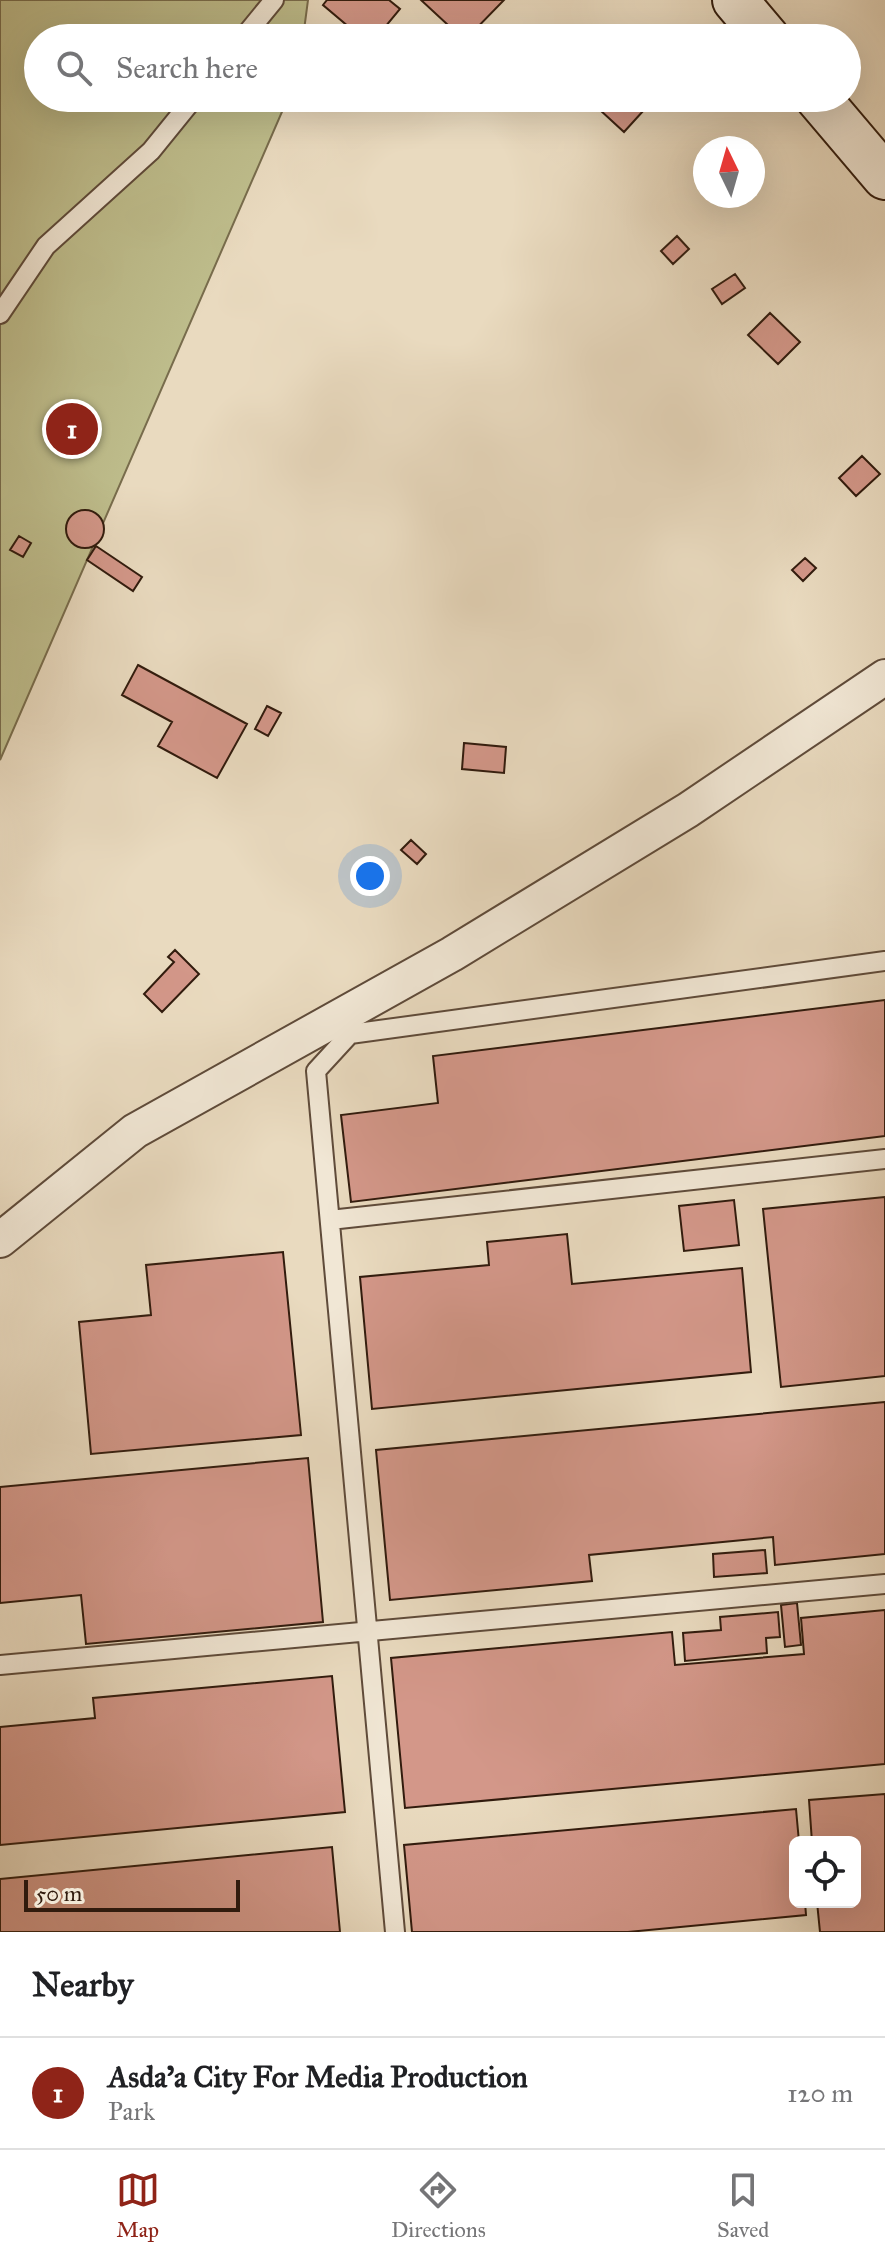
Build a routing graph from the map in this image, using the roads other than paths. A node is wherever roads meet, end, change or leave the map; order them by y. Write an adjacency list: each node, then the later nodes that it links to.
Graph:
1 (274, 0): 3 (lane)
2 (735, 0): 4 (main road)
3 (254, 24)
4 (755, 24)
5 (183, 112): 8 (lane)
6 (830, 112): 7 (main road)
7 (885, 177)
8 (0, 314)
9 (885, 677): 13 (street)
10 (885, 961): 12 (lane)
11 (885, 1159): 12 (lane)
12 (330, 1220): 15 (lane)
13 (0, 1240)
14 (885, 1584): 15 (lane)
15 (368, 1632): 16 (lane); 17 (lane)
16 (0, 1665)
17 (395, 1932)

